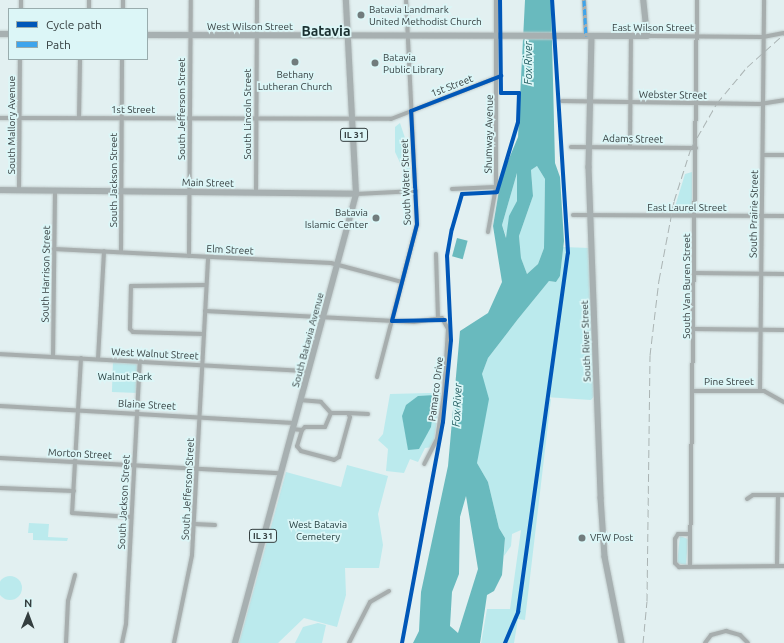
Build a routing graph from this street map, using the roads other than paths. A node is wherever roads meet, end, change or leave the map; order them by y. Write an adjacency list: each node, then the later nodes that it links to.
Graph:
1 (191, 0): 12 (street, South Jefferson Street)
2 (257, 0): 13 (street, South Lincoln Street)
3 (346, 0): 14 (main road, IL 31)
4 (406, 0): 15 (street, South Water Street)
5 (496, 0): 16 (street, Shumway Avenue)
6 (643, 0): 19 (main road)
7 (697, 0): 21 (street, South Van Buren Street)
8 (764, 0): 22 (street, South Prairie Street)
9 (584, 1): 18 (street)
10 (784, 33): 22 (street, East Wilson Street)
11 (148, 35): 12 (main road, West Wilson Street)
12 (190, 35): 13 (main road, West Wilson Street); 38 (street, South Jefferson Street)
13 (257, 36): 14 (main road, West Wilson Street); 39 (street, South Lincoln Street)
14 (348, 36): 15 (main road, West Wilson Street); 40 (main road, South Batavia Avenue / IL 31)
15 (407, 36): 16 (main road, West Wilson Street); 33 (street, South Water Street)
16 (498, 36): 17 (main road, West Wilson Street); 26 (street, Shumway Avenue)
17 (521, 36): 18 (main road, East Wilson Street)
18 (589, 36): 20 (main road, East Wilson Street); 29 (main road, South River Street)
19 (647, 36): 20 (main road, East Wilson Street); 21 (street, East Wilson Street)
20 (631, 37): 30 (street)
21 (697, 37): 22 (street, East Wilson Street); 31 (street, South Van Buren Street)
22 (764, 37): 32 (street, South Prairie Street)
23 (20, 60): 35 (street, South Mallory Avenue)
24 (80, 60): 36 (street)
25 (122, 60): 37 (street, South Jackson Street)
26 (498, 77): 33 (street, 1st Street); 47 (street, Shumway Avenue)
27 (784, 100): 32 (street, Webster Street)
28 (562, 101): 29 (street, Webster Street)
29 (590, 102): 30 (street, Webster Street); 42 (main road, South River Street)
30 (631, 102): 31 (street, Webster Street); 43 (street)
31 (696, 103): 32 (street, Webster Street); 44 (street, South Van Buren Street)
32 (763, 104): 45 (street, South Prairie Street)
33 (411, 111): 40 (street, 1st Street); 51 (street, South Water Street)
34 (0, 118): 35 (street, 1st Street)
35 (20, 118): 36 (street, 1st Street); 50 (street, South Mallory Avenue)
36 (79, 118): 37 (street, 1st Street)
37 (122, 118): 38 (street, 1st Street); 53 (street, South Jackson Street)
38 (190, 119): 39 (street, 1st Street); 54 (street, South Jefferson Street)
39 (256, 119): 40 (street, 1st Street); 55 (street, South Lincoln Street)
40 (353, 119): 56 (main road, South Batavia Avenue / IL 31)
41 (571, 147): 42 (street, Adams Street)
42 (589, 147): 43 (street, Adams Street); 58 (main road, South River Street)
43 (630, 147): 44 (street, Adams Street)
44 (696, 148): 59 (street, South Van Buren Street)
45 (763, 155): 46 (street); 60 (street, South Prairie Street)
46 (784, 155)
47 (496, 187): 48 (street); 62 (street, Shumway Avenue)
48 (452, 189)
49 (0, 190): 50 (main road, Main Street)
50 (20, 190): 52 (main road, Main Street)
51 (416, 190): 56 (street, Main Street); 73 (street, South Water Street)
52 (55, 191): 53 (main road, Main Street); 63 (street, South Harrison Street)
53 (122, 191): 54 (main road, Main Street); 65 (street, South Jackson Street)
54 (189, 192): 55 (main road, Main Street); 67 (street, South Jefferson Street)
55 (256, 193): 56 (main road, Main Street)
56 (356, 194): 69 (main road, South Batavia Avenue / IL 31)
57 (573, 215): 58 (street, East Laurel Street)
58 (590, 215): 59 (street, East Laurel Street); 130 (main road, South River Street)
59 (695, 216): 60 (street, East Laurel Street); 70 (street, South Van Buren Street)
60 (762, 216): 61 (street, East Laurel Street); 71 (street, South Prairie Street)
61 (784, 216)
62 (488, 232)
63 (54, 249): 64 (street, Elm Street); 84 (street, South Harrison Street)
64 (104, 251): 65 (street, Elm Street); 86 (street)
65 (121, 252): 67 (street, Elm Street)
66 (436, 254): 77 (street)
67 (189, 256): 68 (street, Elm Street)
68 (208, 256): 69 (street, Elm Street); 74 (street, South Jefferson Street)
69 (338, 264): 73 (street, Elm Street); 76 (main road, South Batavia Avenue / IL 31)
70 (696, 273): 71 (street); 79 (street, South Van Buren Street)
71 (761, 274): 72 (street); 80 (street, South Prairie Street)
72 (784, 274)
73 (402, 282): 78 (street, South Water Street)
74 (206, 285): 75 (street, South Jefferson Street); 82 (street)
75 (205, 311): 76 (street); 82 (street, South Jefferson Street)
76 (323, 317): 78 (street); 89 (main road, South Batavia Avenue / IL 31)
77 (438, 319): 78 (street); 107 (street, Pamarco Drive)
78 (392, 321): 90 (street, South Water Street)
79 (695, 329): 80 (street); 92 (street, South Van Buren Street)
80 (761, 330): 81 (street); 91 (street, South Prairie Street)
81 (784, 330)
82 (204, 334): 88 (street, South Jefferson Street)
83 (0, 354): 84 (street, West Walnut Street)
84 (53, 357): 85 (street, West Walnut Street)
85 (81, 358): 86 (street, West Walnut Street); 96 (street)
86 (98, 359): 87 (street, West Walnut Street)
87 (140, 361): 88 (street, West Walnut Street); 97 (street, South Jackson Street)
88 (202, 364): 89 (street, West Walnut Street); 101 (street, South Jefferson Street)
89 (308, 371): 93 (main road, South Batavia Avenue / IL 31)
90 (377, 377)
91 (760, 390): 92 (street, Pine Street); 94 (street, Pine Street)
92 (694, 391): 119 (street, South Van Buren Street)
93 (300, 400): 98 (street); 102 (main road, South Batavia Avenue / IL 31)
94 (784, 402)
95 (0, 406): 96 (street, Blaine Street)
96 (78, 410): 97 (street, Blaine Street); 106 (street)
97 (137, 413): 101 (street, Blaine Street); 108 (street, South Jackson Street)
98 (331, 413): 99 (street); 104 (street)
99 (348, 413): 100 (street); 104 (street)
100 (368, 414)
101 (200, 416): 102 (street, Blaine Street); 109 (street, South Jefferson Street)
102 (294, 423): 103 (main road, South Batavia Avenue / IL 31)
103 (292, 429): 104 (street); 110 (main road, South Batavia Avenue / IL 31)
104 (302, 430)
105 (0, 458): 106 (street, Morton Street)
106 (75, 462): 108 (street, Morton Street); 112 (street)
107 (424, 464)
108 (134, 465): 109 (street, Morton Street); 116 (street, South Jackson Street)
109 (197, 468): 110 (street, Morton Street); 117 (street, South Jefferson Street)
110 (280, 473): 128 (main road, South Batavia Avenue / IL 31)
111 (0, 488): 112 (street)
112 (74, 491): 116 (street)
113 (778, 495): 114 (street); 115 (street); 121 (street)
114 (784, 495)
115 (747, 499)
116 (131, 517): 126 (street, South Jackson Street)
117 (194, 524): 118 (street); 127 (street, South Jefferson Street)
118 (215, 525)
119 (690, 534): 120 (street, South Van Buren Street); 120 (street)
120 (690, 566): 121 (street)
121 (777, 566): 122 (street)
122 (784, 566)
123 (75, 575): 125 (street)
124 (389, 590): 129 (street)
125 (66, 643)
126 (122, 643)
127 (174, 643)
128 (235, 643)
129 (349, 643)
130 (622, 643)
131 (704, 643): 132 (street)
132 (748, 643)

